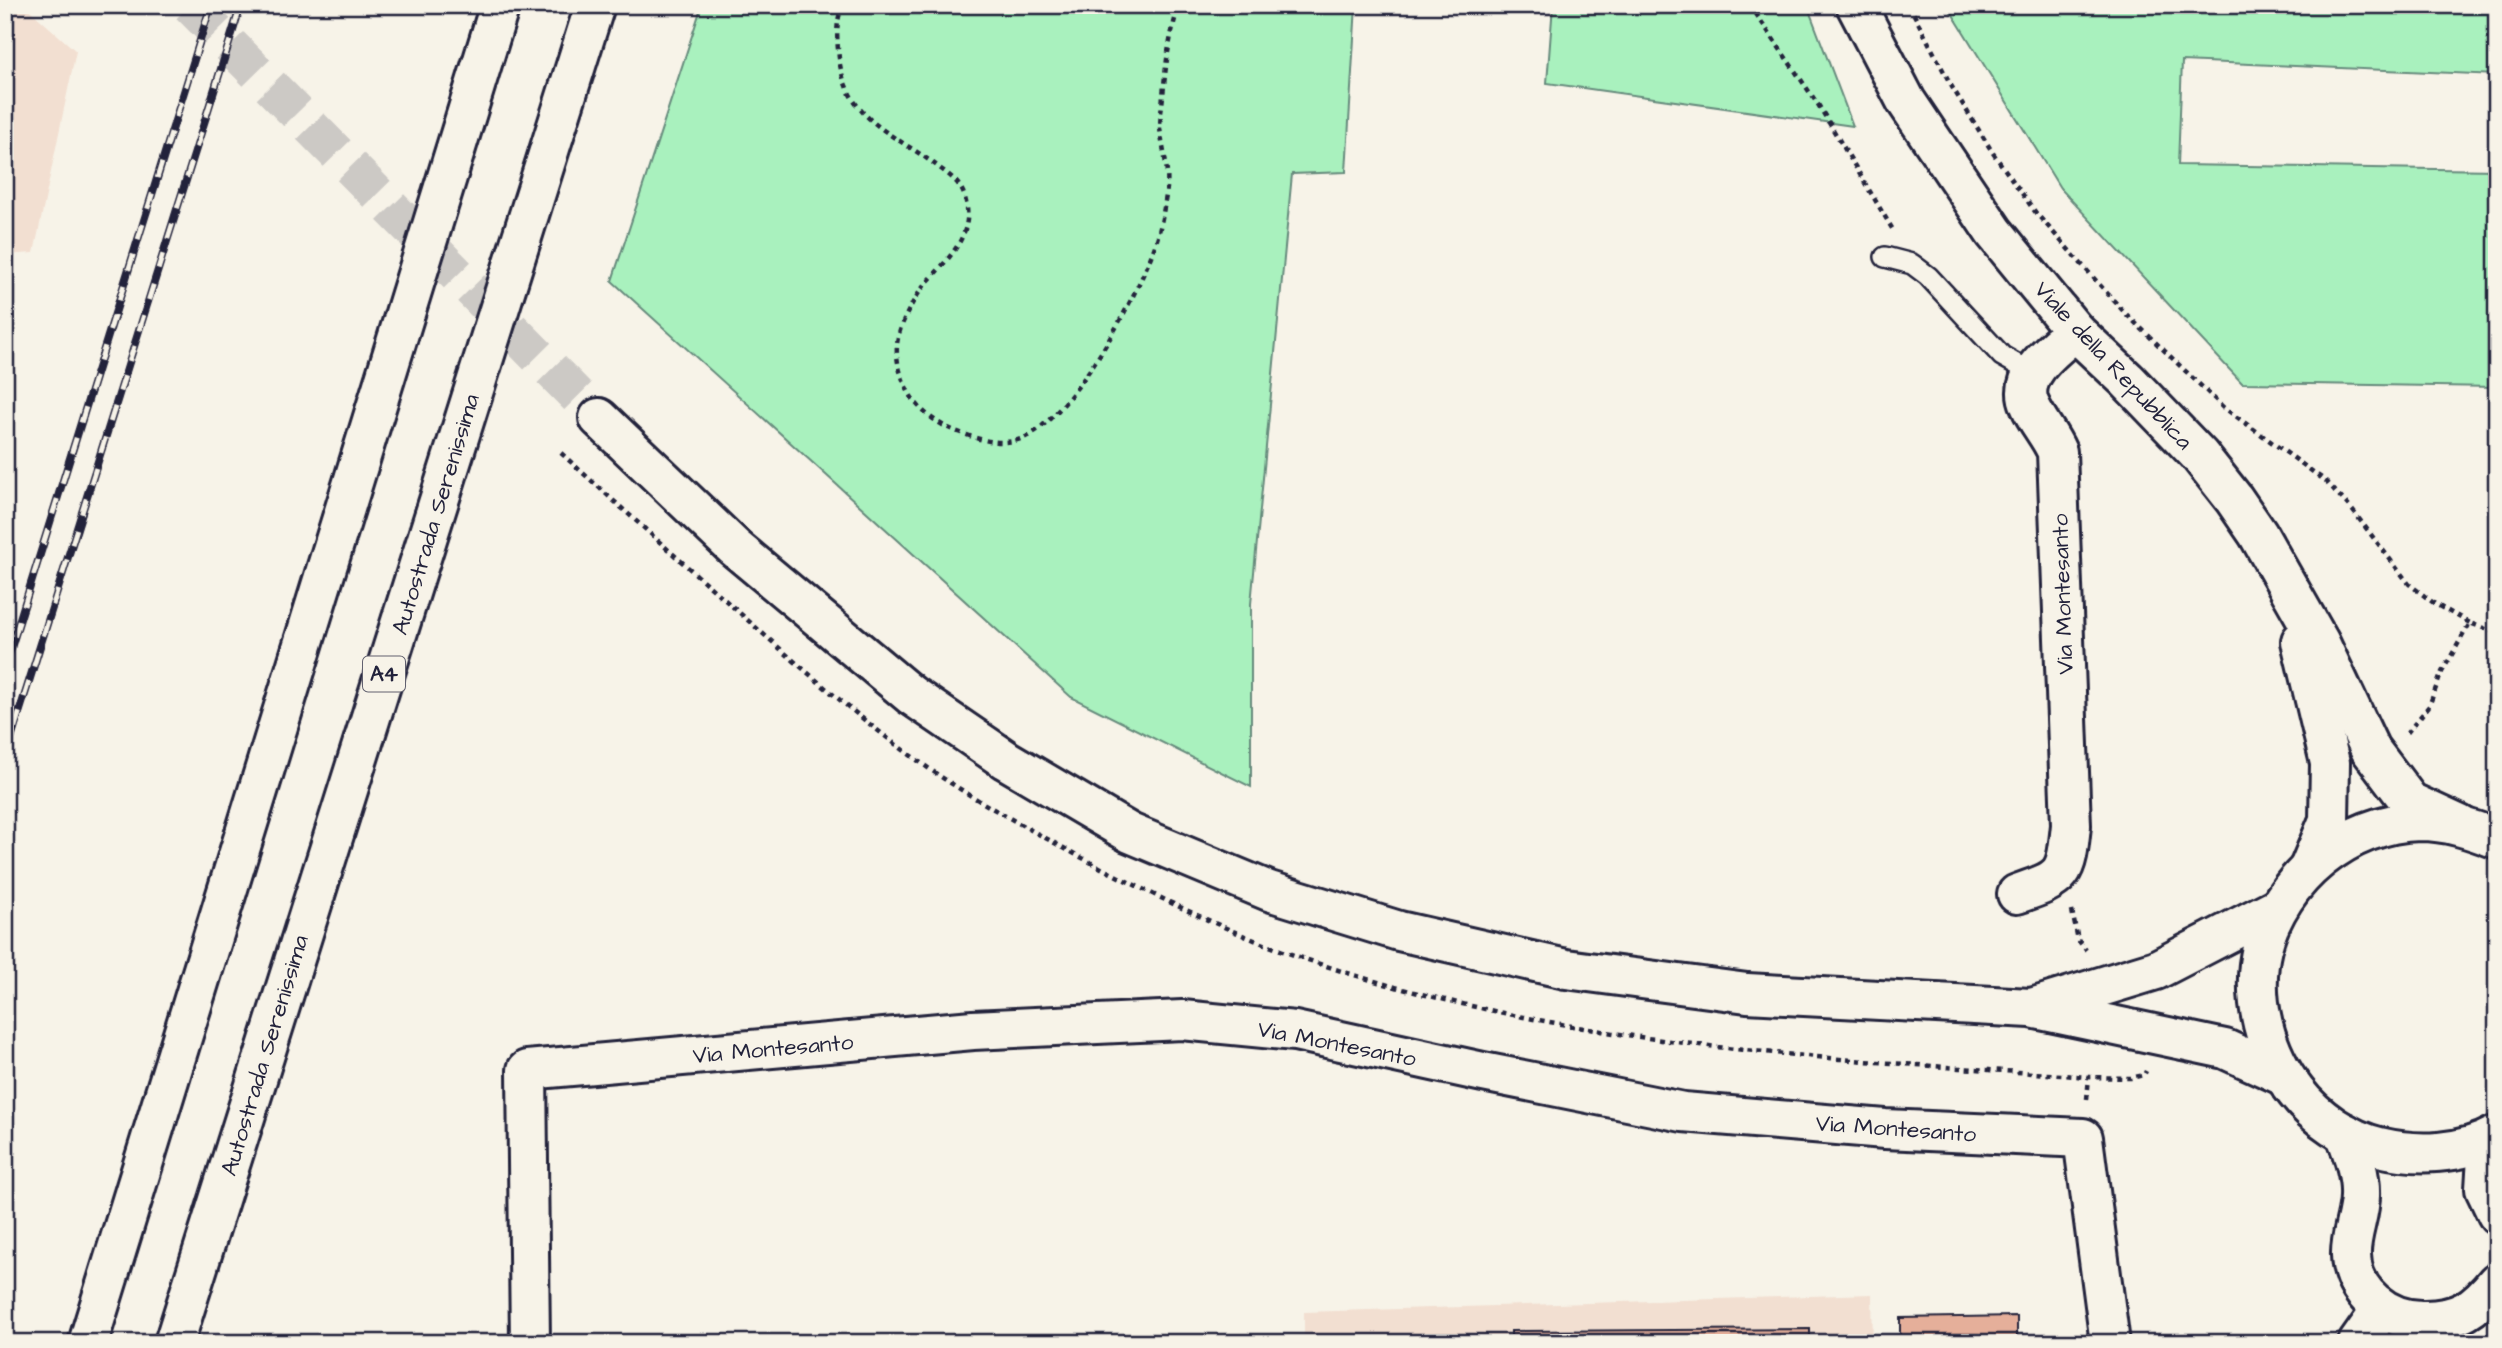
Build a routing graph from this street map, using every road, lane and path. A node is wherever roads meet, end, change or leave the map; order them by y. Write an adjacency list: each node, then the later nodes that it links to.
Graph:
1 (500, 5): 33 (main road)
2 (595, 5): 34 (main road, Autostrada Serenissima / A4)
3 (843, 5): 4 (path)
4 (1179, 5)
5 (1750, 5): 9 (path)
6 (1856, 5): 10 (main road, Viale della Repubblica)
7 (1909, 5): 15 (path)
8 (1885, 257): 9 (lane)
9 (1912, 264): 11 (lane)
10 (2075, 331): 11 (main road); 14 (main road, Viale della Repubblica)
11 (2032, 373): 21 (main road, Via Montesanto)
12 (599, 418): 25 (main road)
13 (561, 453): 26 (path)
14 (2284, 582): 17 (main road, Viale della Repubblica); 20 (main road, Viale della Repubblica)
15 (2470, 623): 16 (path); 17 (path)
16 (2497, 633)
17 (2370, 749): 18 (main road, Viale della Repubblica)
18 (2460, 825): 19 (main road); 20 (main road)
19 (2497, 839)
20 (2309, 868): 23 (main road)
21 (2058, 877): 22 (main road); 24 (path)
22 (2017, 894)
23 (2278, 907): 25 (main road); 27 (main road)
24 (2095, 954)
25 (2031, 1008): 26 (main road)
26 (2152, 1032): 27 (main road)
27 (2284, 1076): 28 (main road)
28 (2346, 1133): 29 (main road); 32 (main road)
29 (2492, 1138): 30 (main road)
30 (2497, 1214)
31 (2497, 1282): 32 (main road)
32 (2382, 1309): 37 (main road)
33 (88, 1343)
34 (174, 1343)
35 (530, 1343): 36 (main road, Via Montesanto)
36 (2110, 1343)
37 (2358, 1343)

